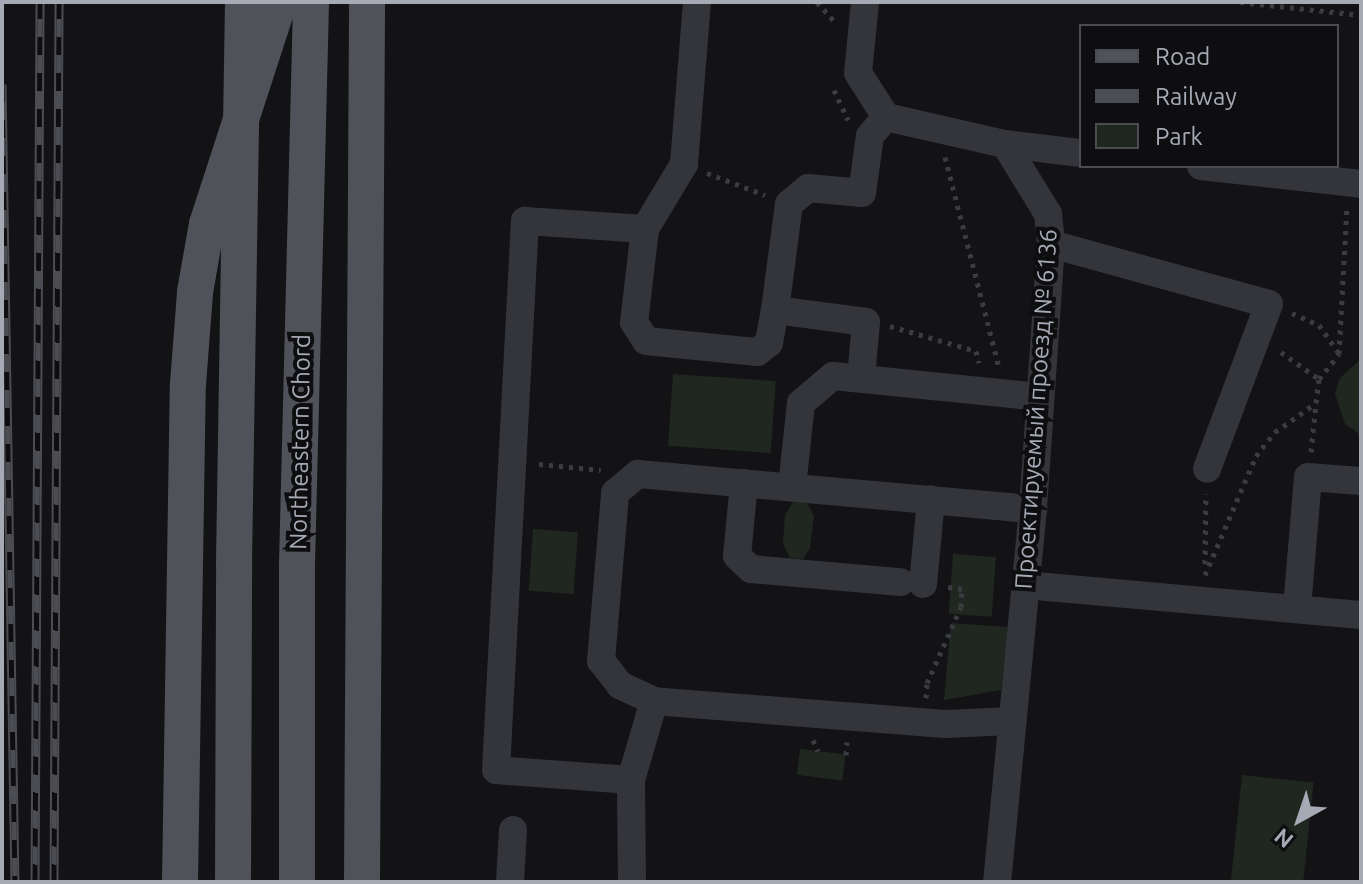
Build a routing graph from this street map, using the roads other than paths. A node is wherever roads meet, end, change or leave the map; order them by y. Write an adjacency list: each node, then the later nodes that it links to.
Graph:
1 (243, 2): 31 (main road, bridge)
2 (279, 2): 30 (main road)
3 (311, 2): 32 (main road, Northeastern Chord)
4 (367, 2): 33 (main road)
5 (697, 2): 12 (street)
6 (865, 2): 7 (street)
7 (878, 126): 8 (street); 14 (street)
8 (1005, 144): 9 (street); 13 (street, Проектируемый проезд № 6136)
9 (1079, 153)
10 (1219, 168): 11 (street)
11 (1355, 183)
12 (645, 229): 14 (street); 28 (street)
13 (1051, 244): 16 (street, Проектируемый проезд № 6136); 17 (street)
14 (775, 310): 15 (street)
15 (861, 378): 16 (street); 20 (street)
16 (1040, 397): 22 (street, Проектируемый проезд № 6136)
17 (1207, 469)
18 (1361, 481): 24 (street)
19 (744, 483): 20 (street); 21 (street); 26 (street)
20 (792, 487): 21 (street)
21 (931, 499): 22 (street)
22 (1033, 509): 23 (street, Проектируемый проезд № 6136)
23 (1025, 585): 24 (street); 27 (street, Проектируемый проезд № 6136)
24 (1297, 608): 25 (street)
25 (1361, 615)
26 (654, 701): 27 (street); 28 (street)
27 (1011, 721): 36 (street, Проектируемый проезд № 6136)
28 (631, 780): 35 (street)
29 (513, 830): 34 (street)
30 (180, 882)
31 (233, 882)
32 (297, 882)
33 (362, 882)
34 (510, 882)
35 (632, 882)
36 (997, 882)

